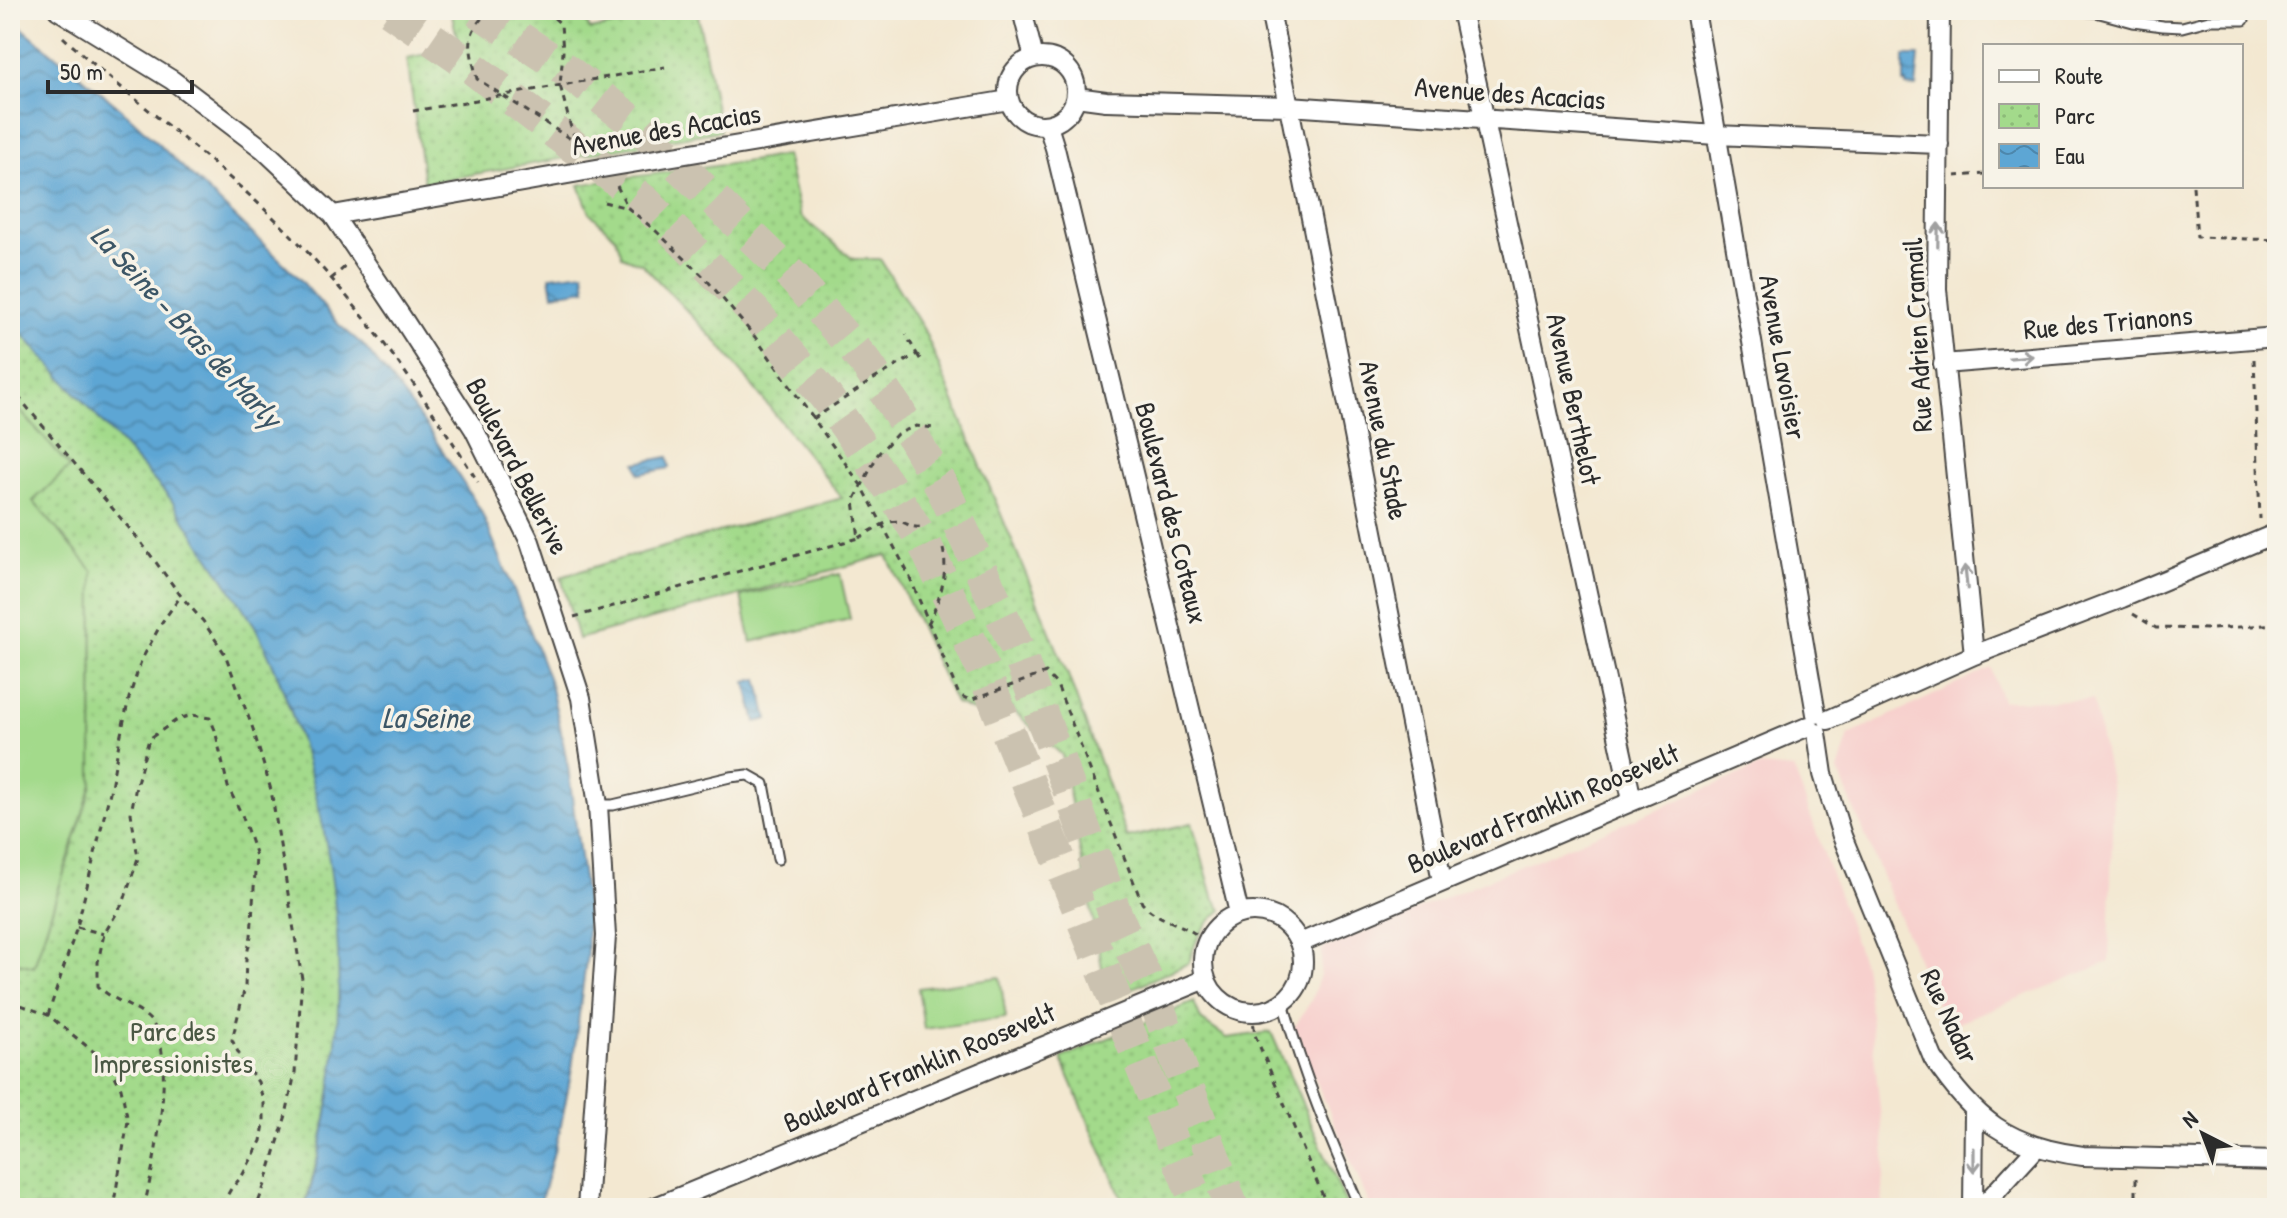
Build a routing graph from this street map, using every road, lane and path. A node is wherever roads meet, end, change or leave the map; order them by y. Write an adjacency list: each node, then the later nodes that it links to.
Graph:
1 (58, 10): 30 (street, Boulevard Bellerive)
2 (490, 10): 15 (path)
3 (545, 10): 14 (path)
4 (1022, 10): 12 (street)
5 (1270, 10): 18 (street, Avenue du Stade)
6 (1461, 10): 20 (street, Avenue Berthelot)
7 (1695, 10): 22 (street, Avenue Lavoisier)
8 (1940, 10): 23 (street, Rue Adrien Cramail)
9 (2054, 10): 10 (lane)
10 (2244, 20)
11 (57, 31): 41 (path, Boulevard Bellerive)
12 (1034, 58): 16 (street); 17 (street)
13 (665, 67): 14 (path)
14 (560, 85): 15 (path); 15 (path)
15 (500, 95): 19 (path)
16 (1076, 97): 18 (street, Avenue des Acacias); 21 (street)
17 (1009, 100): 21 (street); 24 (street, Avenue des Acacias)
18 (1289, 106): 20 (street, Avenue des Acacias); 58 (street, Avenue du Stade)
19 (413, 111)
20 (1485, 119): 22 (street, Avenue des Acacias); 55 (street, Avenue Berthelot)
21 (1048, 126): 59 (street, Boulevard des Coteaux)
22 (1716, 135): 23 (street, Avenue des Acacias); 54 (street, Avenue Lavoisier)
23 (1939, 144): 26 (street, Rue Adrien Cramail)
24 (602, 168): 29 (path); 30 (street, Avenue des Acacias)
25 (1983, 174): 26 (path)
26 (1939, 177): 37 (street, Rue Adrien Cramail, one-way to 26)
27 (2193, 188): 31 (path)
28 (604, 202): 29 (path)
29 (628, 208): 39 (path)
30 (333, 215): 50 (street, Boulevard Bellerive)
31 (2277, 240)
32 (906, 335): 35 (path)
33 (2277, 337): 34 (street, Rue des Trianons)
34 (2253, 339): 37 (street, Rue des Trianons, one-way to 34); 45 (path)
35 (917, 354): 36 (path); 39 (path)
36 (922, 362)
37 (1943, 364): 53 (street, Rue Adrien Cramail, one-way to 37)
38 (10, 387): 48 (path)
39 (813, 419): 42 (path)
40 (934, 428): 42 (path)
41 (477, 481)
42 (863, 488): 43 (path); 46 (path)
43 (883, 526): 44 (path); 46 (path); 51 (path)
44 (921, 527)
45 (2270, 535): 49 (street, Boulevard Franklin Roosevelt)
46 (859, 538): 50 (path)
47 (943, 549): 51 (path)
48 (181, 596): 60 (path); 76 (path)
49 (2122, 598): 52 (path); 53 (street, Boulevard Franklin Roosevelt)
50 (557, 622): 56 (street, Boulevard Bellerive)
51 (928, 624): 63 (path)
52 (2277, 624)
53 (1974, 655): 54 (street, Boulevard Franklin Roosevelt)
54 (1817, 723): 55 (street, Boulevard Franklin Roosevelt); 69 (street, Rue Nadar)
55 (1632, 800): 58 (street, Boulevard Franklin Roosevelt)
56 (598, 805): 57 (lane); 77 (street, Boulevard Bellerive)
57 (778, 859)
58 (1442, 881): 62 (street, Boulevard Franklin Roosevelt)
59 (1239, 913): 62 (street); 63 (street)
60 (77, 927): 61 (path); 68 (path)
61 (104, 934): 74 (path); 75 (path)
62 (1300, 943): 66 (street)
63 (1206, 944): 64 (street)
64 (1206, 979): 67 (street); 78 (street, Boulevard Franklin Roosevelt)
65 (10, 1001): 68 (path)
66 (1283, 1002): 67 (street); 80 (lane)
67 (1252, 1012): 79 (path)
68 (48, 1015): 73 (path)
69 (1974, 1111): 70 (street, Rue Nadar); 81 (street, one-way to 81)
70 (2036, 1148): 71 (street, Rue Nadar); 82 (street)
71 (2137, 1158): 72 (street, Rue Nadar); 83 (path)
72 (2277, 1161)
73 (113, 1208)
74 (144, 1208)
75 (220, 1208)
76 (256, 1208)
77 (587, 1208)
78 (653, 1208)
79 (1328, 1208)
80 (1360, 1208)
81 (1973, 1208)
82 (1981, 1208)
83 (2136, 1208)

